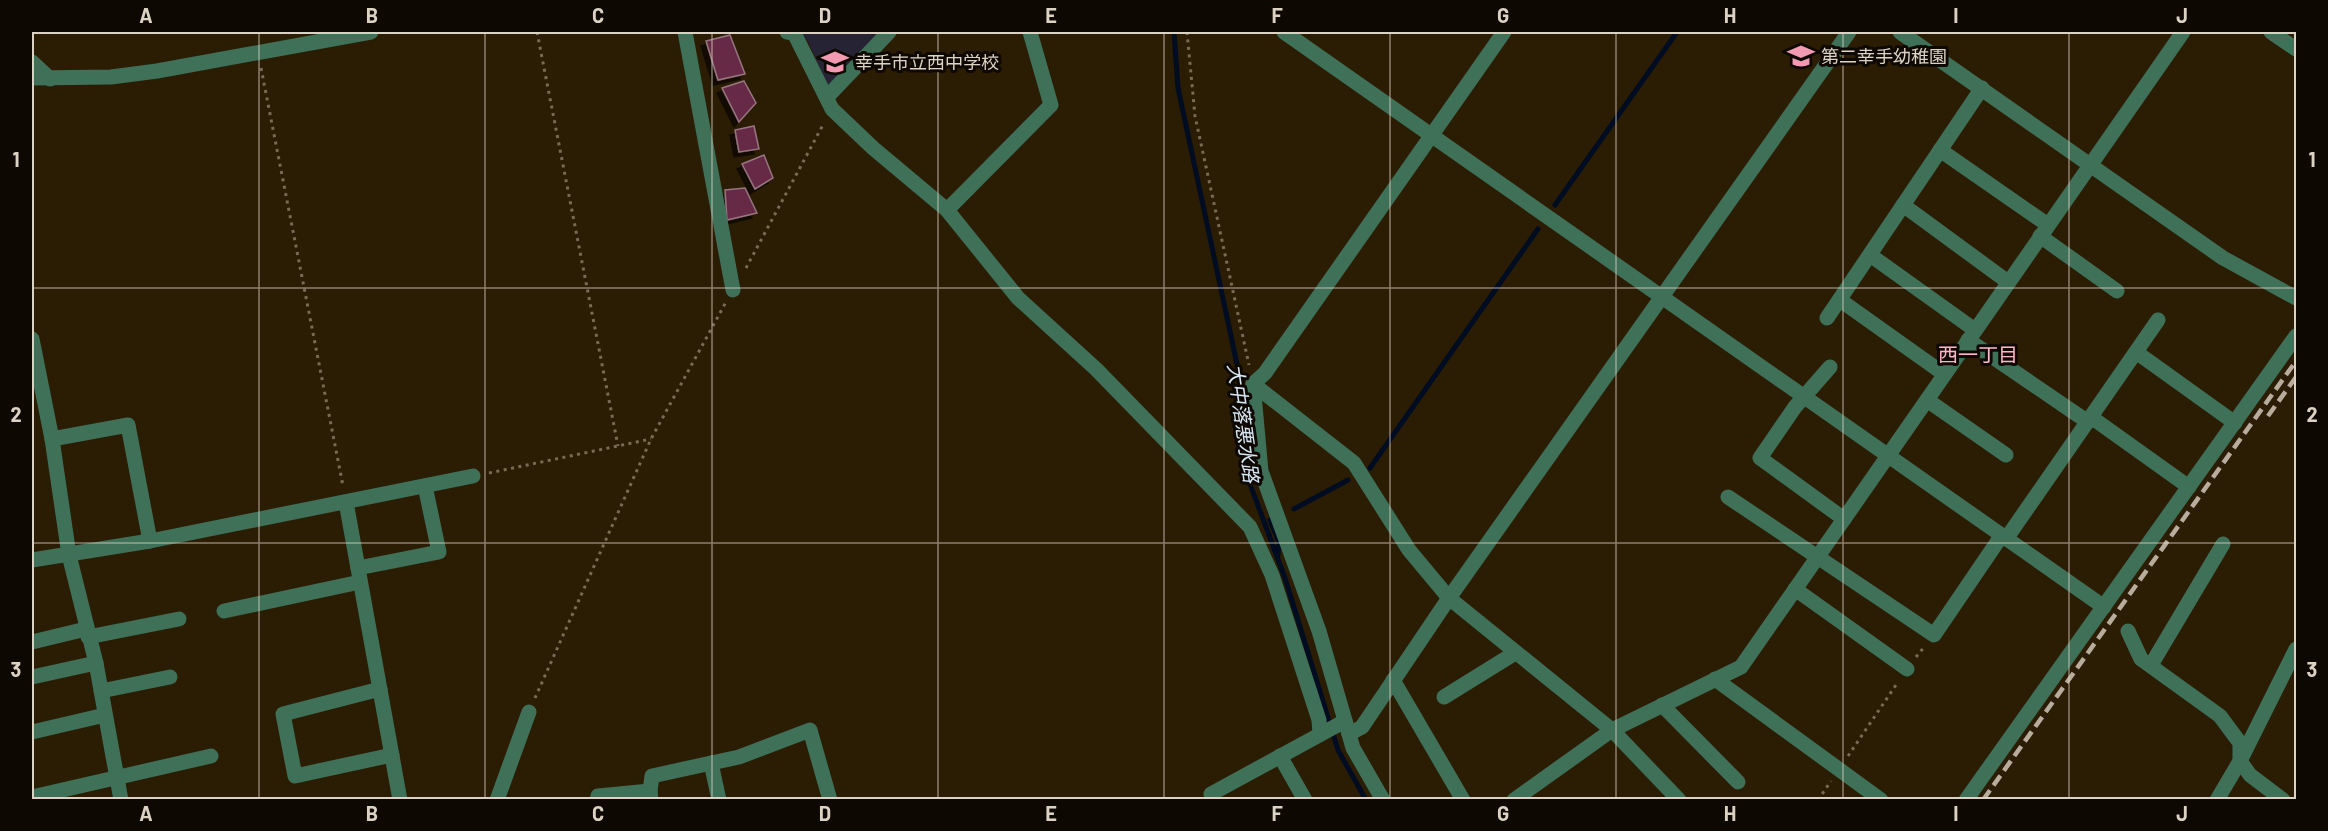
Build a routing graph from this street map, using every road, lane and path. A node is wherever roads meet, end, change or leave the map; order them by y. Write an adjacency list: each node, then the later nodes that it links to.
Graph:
1 (371, 32): 15 (street)
2 (537, 32): 48 (path)
3 (685, 32): 29 (street)
4 (787, 32): 20 (street)
5 (889, 32): 20 (street)
6 (1030, 32): 25 (street)
7 (1187, 32): 42 (path)
8 (1284, 32): 21 (street)
9 (1504, 32): 21 (street)
10 (1849, 32): 31 (street)
11 (1900, 32): 19 (street)
12 (2183, 32): 23 (street)
13 (2271, 32): 14 (street)
14 (2296, 49)
15 (258, 55): 18 (street); 55 (path)
16 (32, 62): 18 (street)
17 (32, 78): 18 (street)
18 (50, 80)
19 (1982, 88): 22 (street); 23 (street)
20 (827, 97): 25 (street)
21 (1431, 136): 31 (street); 42 (street)
22 (1940, 150): 24 (street); 26 (street)
23 (2091, 164): 26 (street); 32 (street)
24 (1903, 205): 27 (street); 28 (street)
25 (947, 210): 91 (street)
26 (2044, 231): 28 (street); 30 (street)
27 (1870, 255): 33 (street); 36 (street)
28 (2008, 282): 36 (street)
29 (733, 290)
30 (2117, 291)
31 (1662, 298): 43 (street); 65 (street)
32 (2296, 298)
33 (1840, 300): 34 (street); 41 (street)
34 (1827, 318)
35 (2158, 320): 39 (street)
36 (1972, 335): 41 (street); 45 (street)
37 (2296, 336): 46 (street)
38 (32, 339): 47 (street)
39 (2136, 352): 45 (street); 46 (street)
40 (1830, 367): 43 (street)
41 (1944, 374): 44 (street)
42 (1253, 384): 65 (street); 88 (street)
43 (1805, 398): 49 (street); 56 (street)
44 (1927, 400): 49 (street); 50 (street)
45 (2089, 419): 53 (street); 57 (street)
46 (2235, 423): 53 (street)
47 (52, 439): 58 (street); 60 (street)
48 (618, 446): 51 (path); 86 (path)
49 (1888, 455): 56 (street); 57 (street)
50 (2006, 455)
51 (473, 476): 52 (street)
52 (425, 486): 55 (street); 63 (street)
53 (2189, 487): 66 (street)
54 (1728, 497): 61 (street)
55 (346, 502): 58 (street); 63 (street)
56 (1844, 519): 61 (street)
57 (2004, 537): 66 (street); 71 (street)
58 (150, 541): 60 (street)
59 (2223, 544): 76 (street)
60 (69, 555): 62 (street); 70 (street)
61 (1817, 557): 64 (street); 71 (street)
62 (32, 560)
63 (359, 575): 67 (street); 82 (street)
64 (1795, 589): 77 (street); 80 (street)
65 (1449, 598): 74 (street); 81 (street)
66 (2104, 607): 116 (street)
67 (224, 611)
68 (179, 619): 70 (street)
69 (2128, 631): 76 (street)
70 (87, 633): 72 (street); 75 (street)
71 (1934, 635): 77 (path)
72 (32, 642)
73 (2296, 649): 95 (street)
74 (1515, 653): 84 (street); 89 (street)
75 (96, 663): 78 (street); 83 (street)
76 (2151, 665): 95 (street)
77 (1907, 669): 97 (path)
78 (32, 677)
79 (170, 677): 83 (street)
80 (1715, 679): 85 (street); 97 (street)
81 (1393, 680): 88 (street); 111 (street)
82 (380, 689): 92 (street); 92 (street)
83 (101, 691): 87 (street)
84 (1444, 697)
85 (1662, 705): 89 (street); 99 (street)
86 (529, 712): 105 (street)
87 (105, 715): 90 (street); 98 (street)
88 (1344, 727): 91 (street); 110 (street)
89 (1612, 729): 112 (street); 113 (street)
90 (32, 732)
91 (1321, 734): 94 (street)
92 (392, 755): 104 (street)
93 (211, 756): 98 (street)
94 (1280, 756): 102 (street); 109 (street)
95 (2240, 761): 117 (street); 118 (street)
96 (711, 763): 100 (street); 107 (street); 108 (street)
97 (1839, 770): 114 (path); 115 (street)
98 (117, 780): 101 (street); 103 (street)
99 (1738, 782)
100 (651, 795): 106 (street)
101 (32, 797)
102 (1209, 798)
103 (121, 800)
104 (400, 800)
105 (497, 800)
106 (597, 800)
107 (719, 800)
108 (830, 800)
109 (1305, 800)
110 (1383, 800)
111 (1463, 800)
112 (1514, 800)
113 (1679, 800)
114 (1818, 800)
115 (1881, 800)
116 (1966, 800)
117 (2217, 800)
118 (2283, 800)

